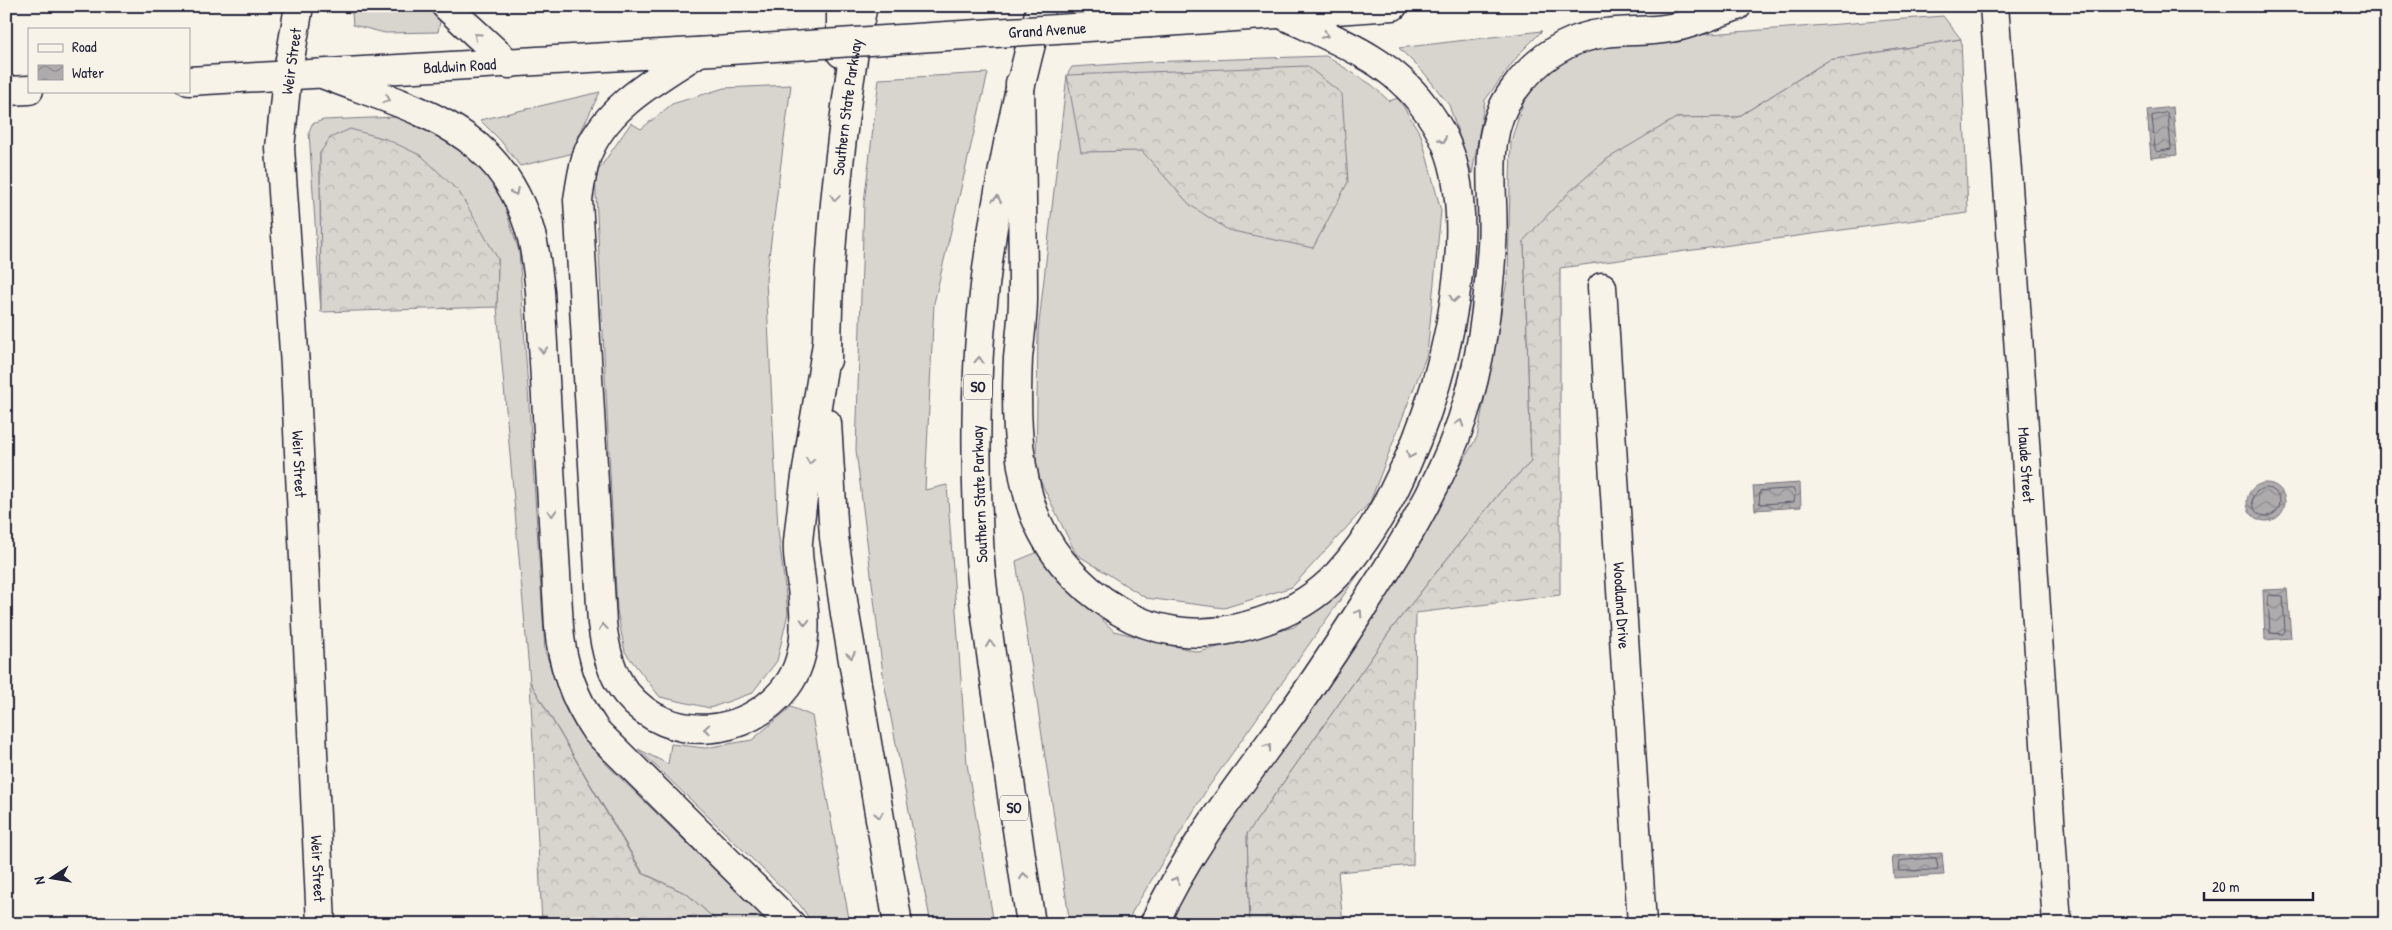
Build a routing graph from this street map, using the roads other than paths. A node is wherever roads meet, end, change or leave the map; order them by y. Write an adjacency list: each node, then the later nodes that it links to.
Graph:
1 (299, 6): 14 (main road, Weir Street)
2 (446, 6): 12 (main road, one-way to 2)
3 (841, 6): 19 (main road)
4 (863, 6): 19 (main road, Southern State Parkway)
5 (1041, 6): 16 (main road, Southern State Parkway / SO)
6 (1392, 6): 9 (main road, Grand Avenue)
7 (1737, 6): 26 (main road, one-way to 7)
8 (1994, 6): 28 (main road, Maude Street)
9 (1281, 14): 10 (main road, Grand Avenue, bridge); 16 (main road, one-way to 16)
10 (730, 50): 11 (main road, Baldwin Road)
11 (699, 52): 12 (main road, Baldwin Road); 21 (main road, one-way to 11)
12 (509, 64): 13 (main road, Baldwin Road)
13 (325, 75): 14 (main road, Baldwin Road); 23 (main road, one-way to 23)
14 (287, 77): 15 (main road, Baldwin Road); 22 (main road, Weir Street)
15 (190, 81)
16 (1020, 83): 25 (main road, Southern State Parkway / SO, one-way to 16)
17 (28, 90): 18 (main road)
18 (6, 92)
19 (840, 149): 21 (main road, Southern State Parkway, one-way to 21)
20 (1602, 287): 27 (main road, Woodland Drive)
21 (827, 343): 24 (main road, Southern State Parkway, one-way to 24)
22 (321, 924)
23 (791, 924)
24 (898, 924)
25 (1031, 924)
26 (1154, 924)
27 (1642, 924)
28 (2056, 924)

